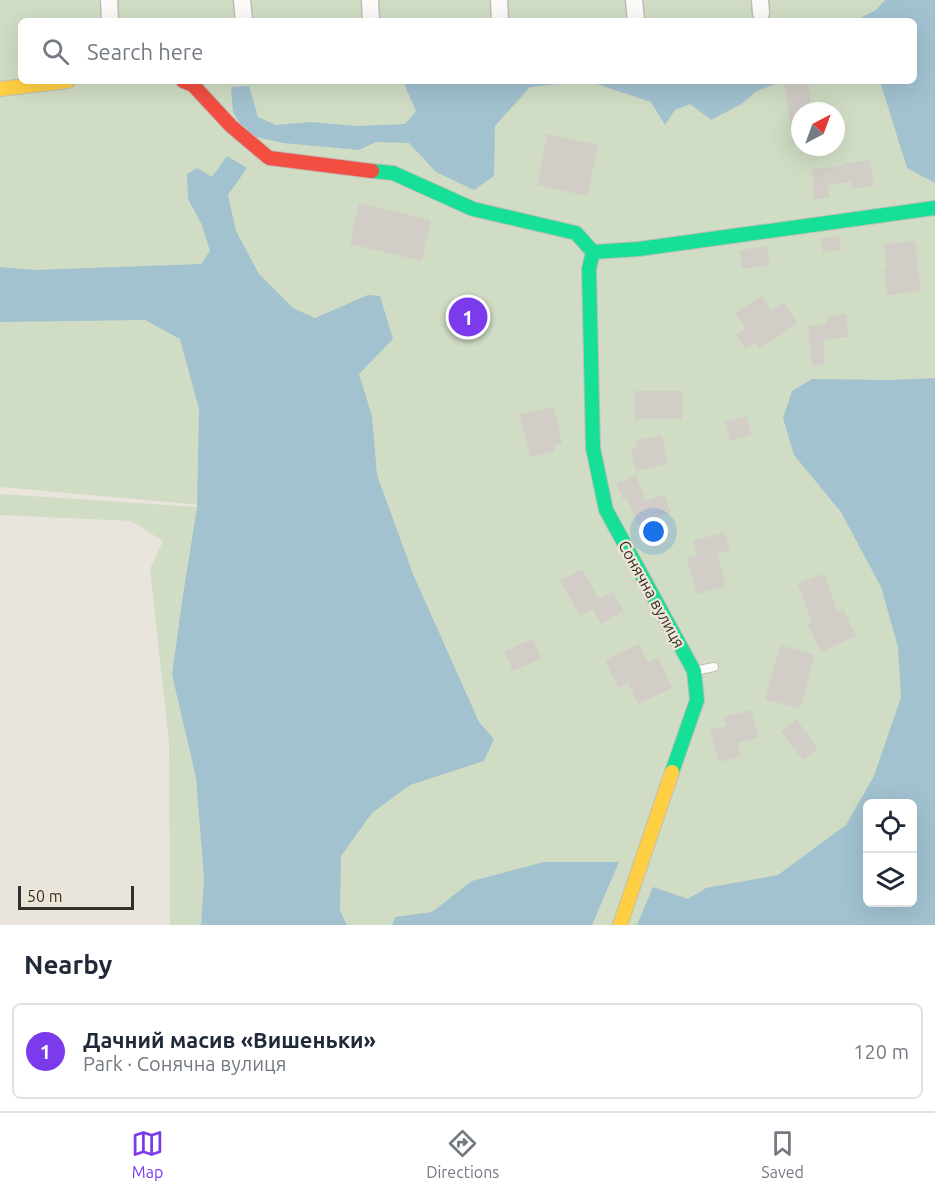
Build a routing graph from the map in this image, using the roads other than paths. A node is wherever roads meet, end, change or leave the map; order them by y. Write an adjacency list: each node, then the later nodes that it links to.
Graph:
1 (109, 0): 6 (street)
2 (242, 0): 7 (street)
3 (370, 0): 8 (street)
4 (499, 0): 9 (street)
5 (634, 0): 10 (street)
6 (110, 18)
7 (244, 18)
8 (371, 18)
9 (500, 18)
10 (636, 18)
11 (42, 84): 13 (street)
12 (190, 84): 15 (street)
13 (0, 89)
14 (935, 208): 15 (street)
15 (593, 252): 17 (street, Сонячна вулиця)
16 (714, 666): 17 (lane)
17 (694, 671): 18 (street, Сонячна вулиця)
18 (620, 925)

